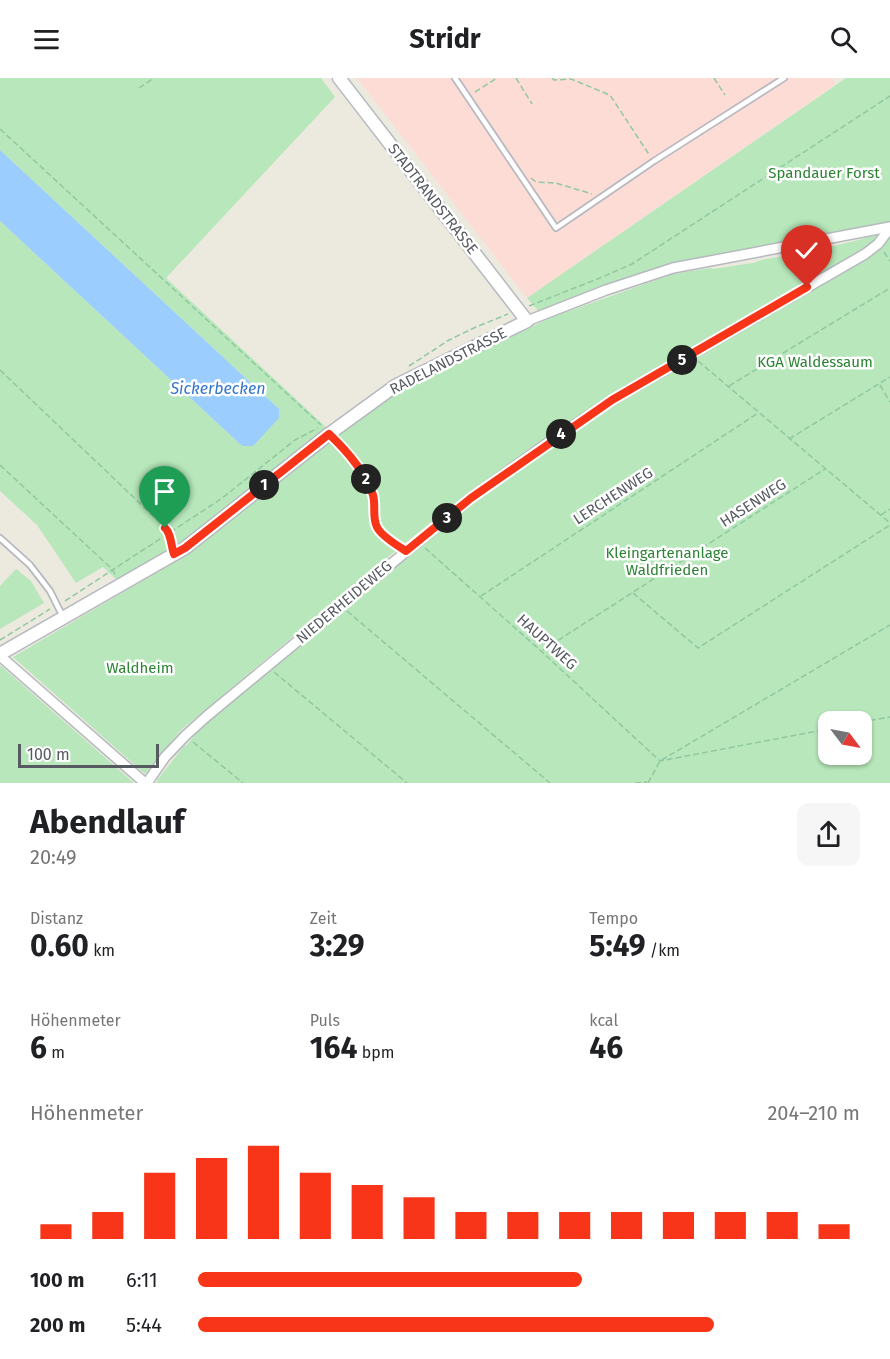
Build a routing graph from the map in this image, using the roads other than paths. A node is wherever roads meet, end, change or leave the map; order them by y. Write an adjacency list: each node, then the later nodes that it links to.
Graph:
1 (339, 78): 5 (street, STADTRANDSTRASSE)
2 (455, 78): 3 (lane)
3 (784, 78)
4 (890, 228): 5 (street, RADELANDSTRASSE); 9 (street, NIEDERHEIDEWEG)
5 (526, 321): 7 (street, RADELANDSTRASSE)
6 (0, 538): 7 (lane)
7 (63, 618): 8 (street, RADELANDSTRASSE)
8 (0, 655): 9 (street)
9 (146, 783)

